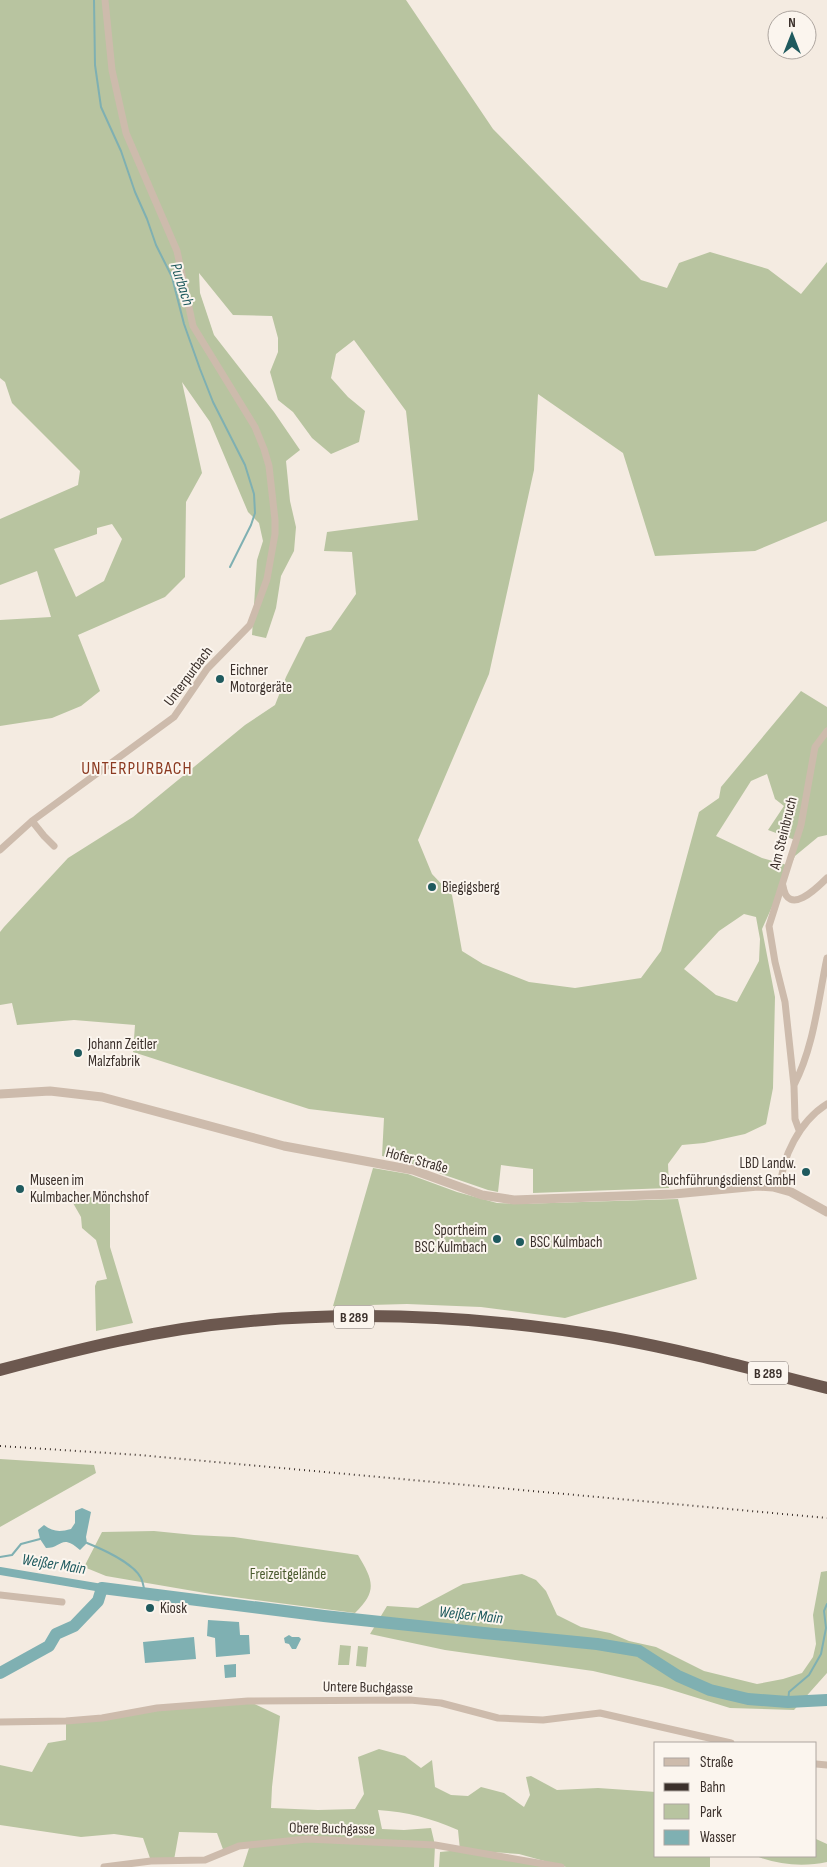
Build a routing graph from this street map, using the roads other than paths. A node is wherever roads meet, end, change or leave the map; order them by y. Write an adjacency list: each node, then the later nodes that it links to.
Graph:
1 (105, 0): 3 (street, Unterpurbach)
2 (827, 730): 7 (street, Am Steinbruch)
3 (32, 821): 4 (street); 5 (street, Unterpurbach)
4 (54, 846)
5 (0, 850)
6 (827, 878): 7 (street, Am Steinbruch)
7 (783, 885): 9 (street)
8 (827, 958): 9 (street)
9 (794, 1086): 12 (street)
10 (0, 1094): 13 (street, Hofer Straße)
11 (827, 1104): 12 (street)
12 (799, 1130): 13 (street)
13 (781, 1189): 14 (street, Hofer Straße)
14 (827, 1212)
15 (0, 1370): 16 (highway, B 289)
16 (827, 1388)
17 (0, 1595): 18 (street)
18 (62, 1602)
19 (0, 1722): 20 (street, Untere Buchgasse)
20 (727, 1742)
21 (104, 1867): 22 (street, Obere Buchgasse)
22 (561, 1867)

